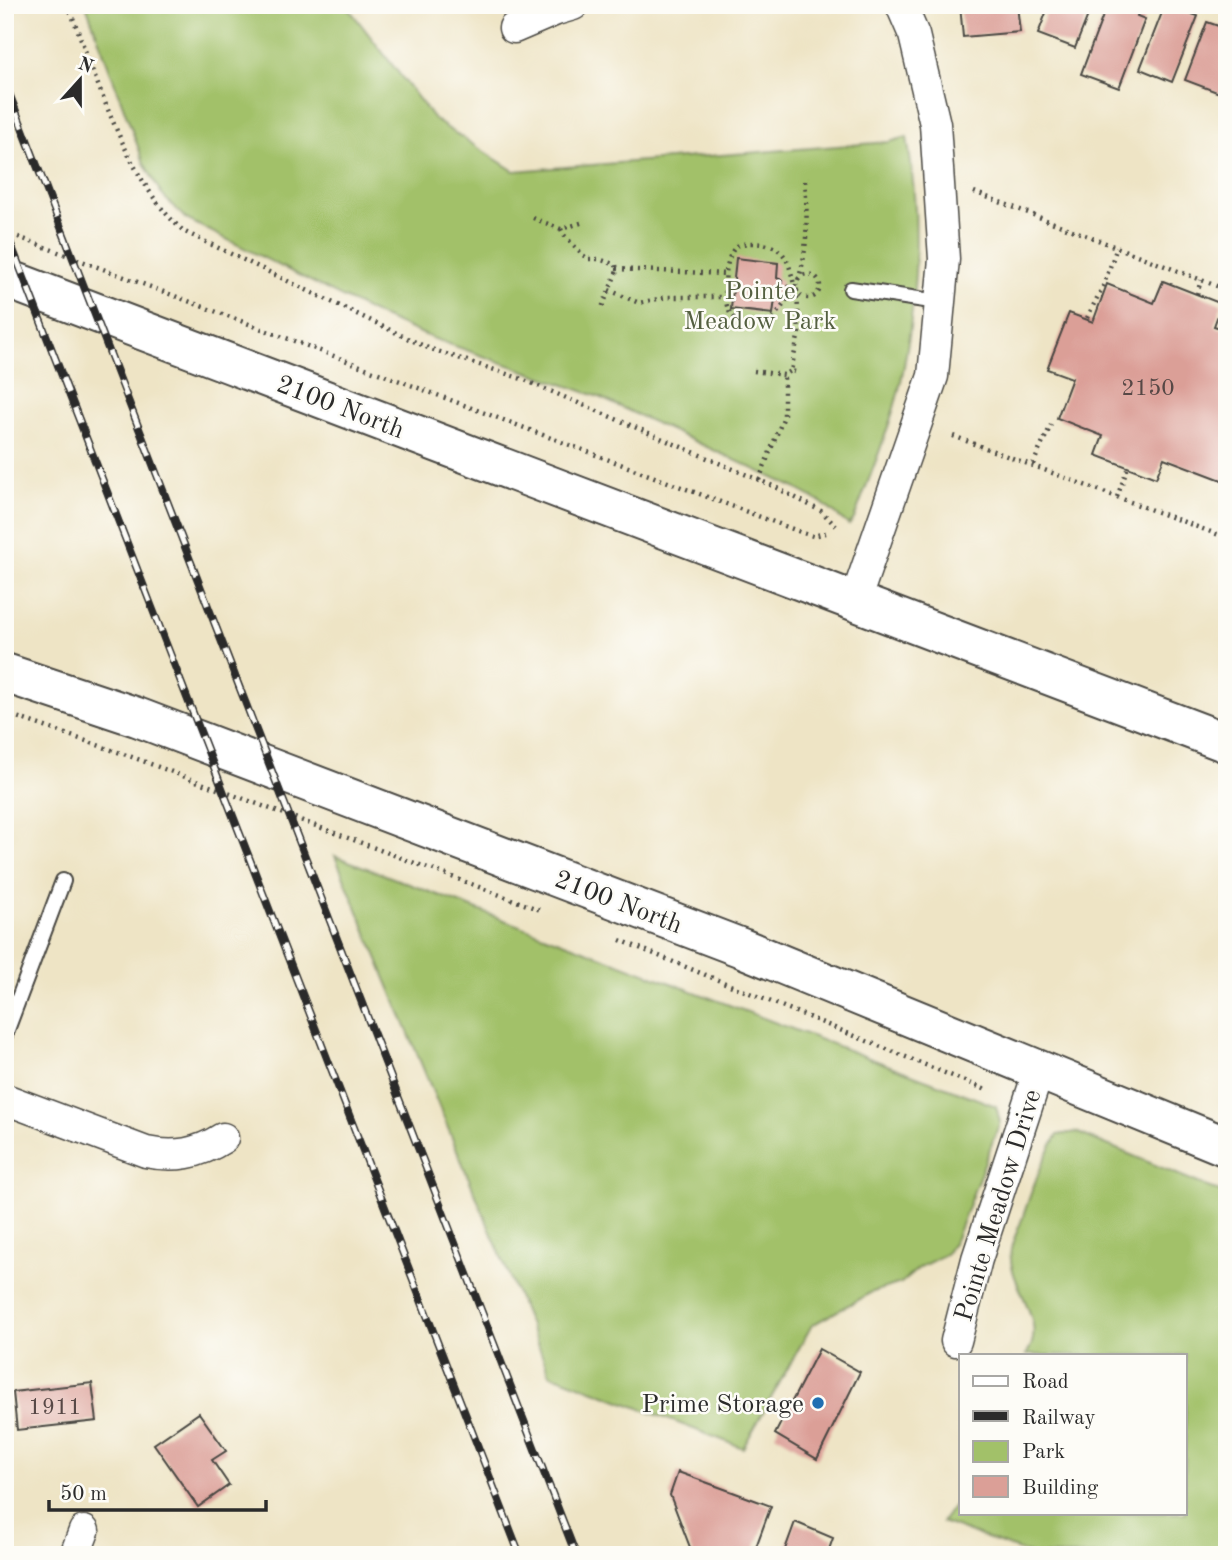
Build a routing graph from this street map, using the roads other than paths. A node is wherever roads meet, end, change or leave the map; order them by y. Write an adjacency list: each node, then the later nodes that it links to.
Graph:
1 (573, 5): 3 (street)
2 (901, 5): 6 (street)
3 (513, 28)
4 (5, 278): 7 (highway, 2100 North)
5 (850, 289): 6 (lane)
6 (938, 302): 7 (street)
7 (855, 601): 9 (highway, 2100 North)
8 (5, 673): 12 (highway, 2100 North)
9 (1227, 743)
10 (63, 881): 11 (lane)
11 (5, 1035)
12 (1039, 1070): 15 (highway, 2100 North); 16 (street, Pointe Meadow Drive)
13 (5, 1099): 14 (street)
14 (223, 1138)
15 (1227, 1147)
16 (956, 1341)

